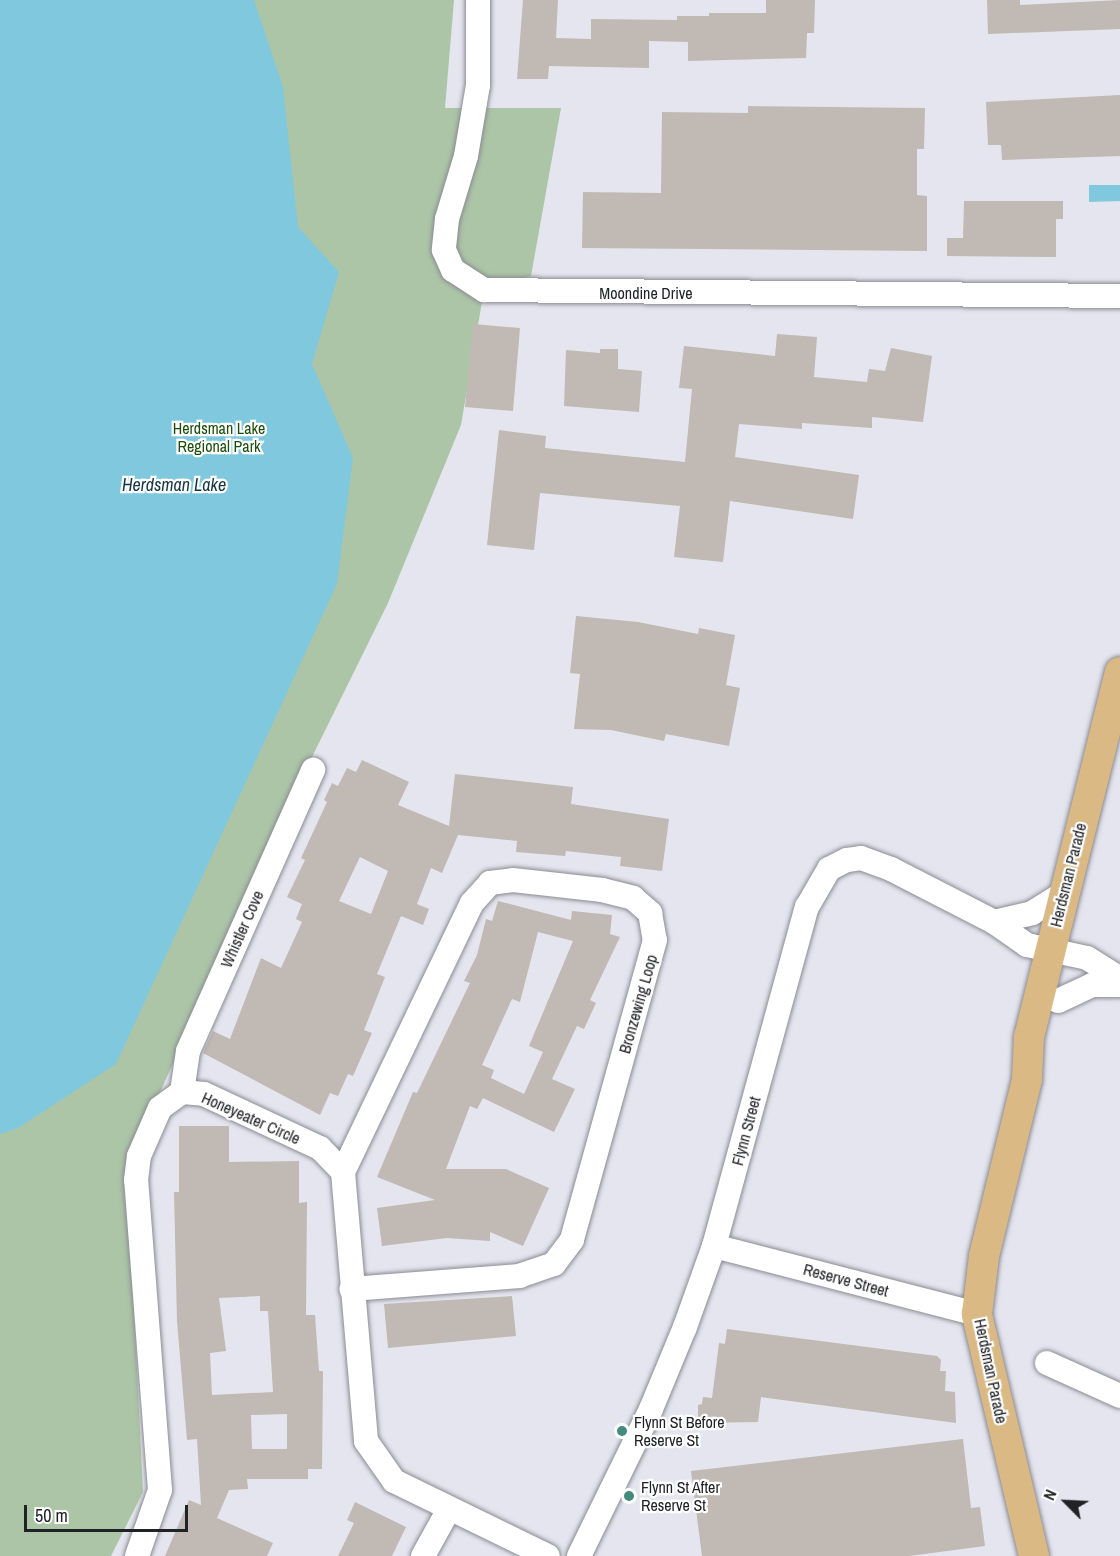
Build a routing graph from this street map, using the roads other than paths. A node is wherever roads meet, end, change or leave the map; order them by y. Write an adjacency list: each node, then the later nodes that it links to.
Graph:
1 (478, 0): 2 (street, Moondine Drive)
2 (1120, 296)
3 (1120, 672): 6 (main road, Herdsman Parade)
4 (1120, 748): 8 (main road, Herdsman Parade)
5 (313, 770): 13 (street, Whistler Cove)
6 (1063, 894): 7 (street); 8 (main road, Herdsman Parade)
7 (994, 922): 8 (street, Flynn Street); 15 (street, Flynn Street)
8 (1059, 953): 9 (street, Flynn Street); 11 (main road, Herdsman Parade); 12 (main road, Herdsman Parade)
9 (1120, 979)
10 (1120, 985): 11 (street)
11 (1058, 1001): 12 (main road, Herdsman Parade)
12 (1027, 1079): 17 (main road, Herdsman Parade)
13 (182, 1092): 14 (street, Honeyeater Circle); 21 (street, Honeyeater Circle)
14 (343, 1172): 16 (street); 16 (street, Bronzewing Loop)
15 (714, 1246): 17 (street, Reserve Street); 24 (street, Flynn Street)
16 (352, 1289): 20 (street)
17 (977, 1314): 25 (main road, Herdsman Parade)
18 (1047, 1363): 19 (street)
19 (1120, 1396)
20 (448, 1509): 22 (street); 23 (street)
21 (137, 1556)
22 (423, 1556)
23 (548, 1556)
24 (579, 1556)
25 (1034, 1556)

